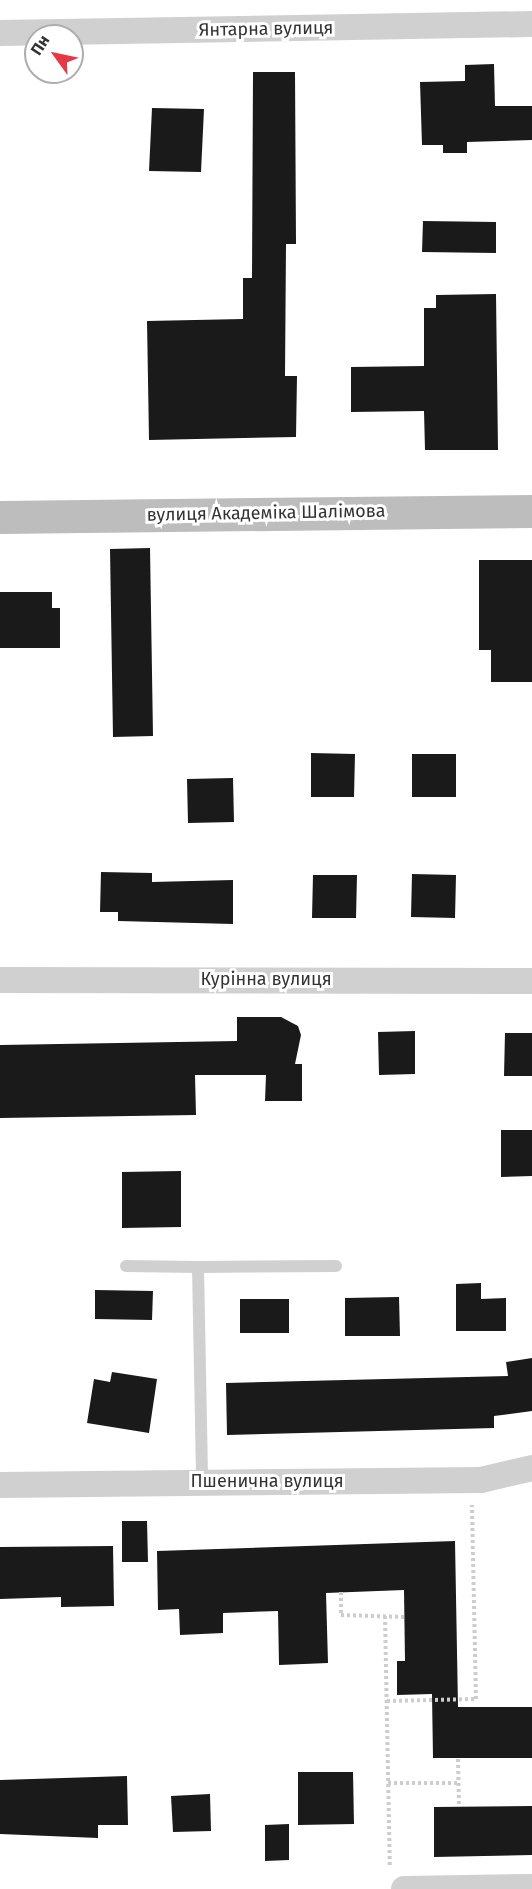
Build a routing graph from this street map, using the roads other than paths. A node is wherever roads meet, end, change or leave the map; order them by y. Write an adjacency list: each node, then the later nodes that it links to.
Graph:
1 (532, 24): 2 (street, Янтарна вулиця)
2 (0, 33)
3 (532, 511): 4 (main road, вулиця Академіка Шалімова)
4 (0, 517)
5 (0, 980): 6 (street, Курінна вулиця)
6 (532, 981)
7 (126, 1266): 9 (lane)
8 (336, 1266): 9 (lane)
9 (198, 1267): 11 (lane)
10 (532, 1468): 11 (street, Пшенична вулиця)
11 (202, 1481): 12 (street, Пшенична вулиця)
12 (0, 1485)
13 (397, 1883): 15 (street)
14 (532, 1887): 15 (street)
15 (428, 1889)

